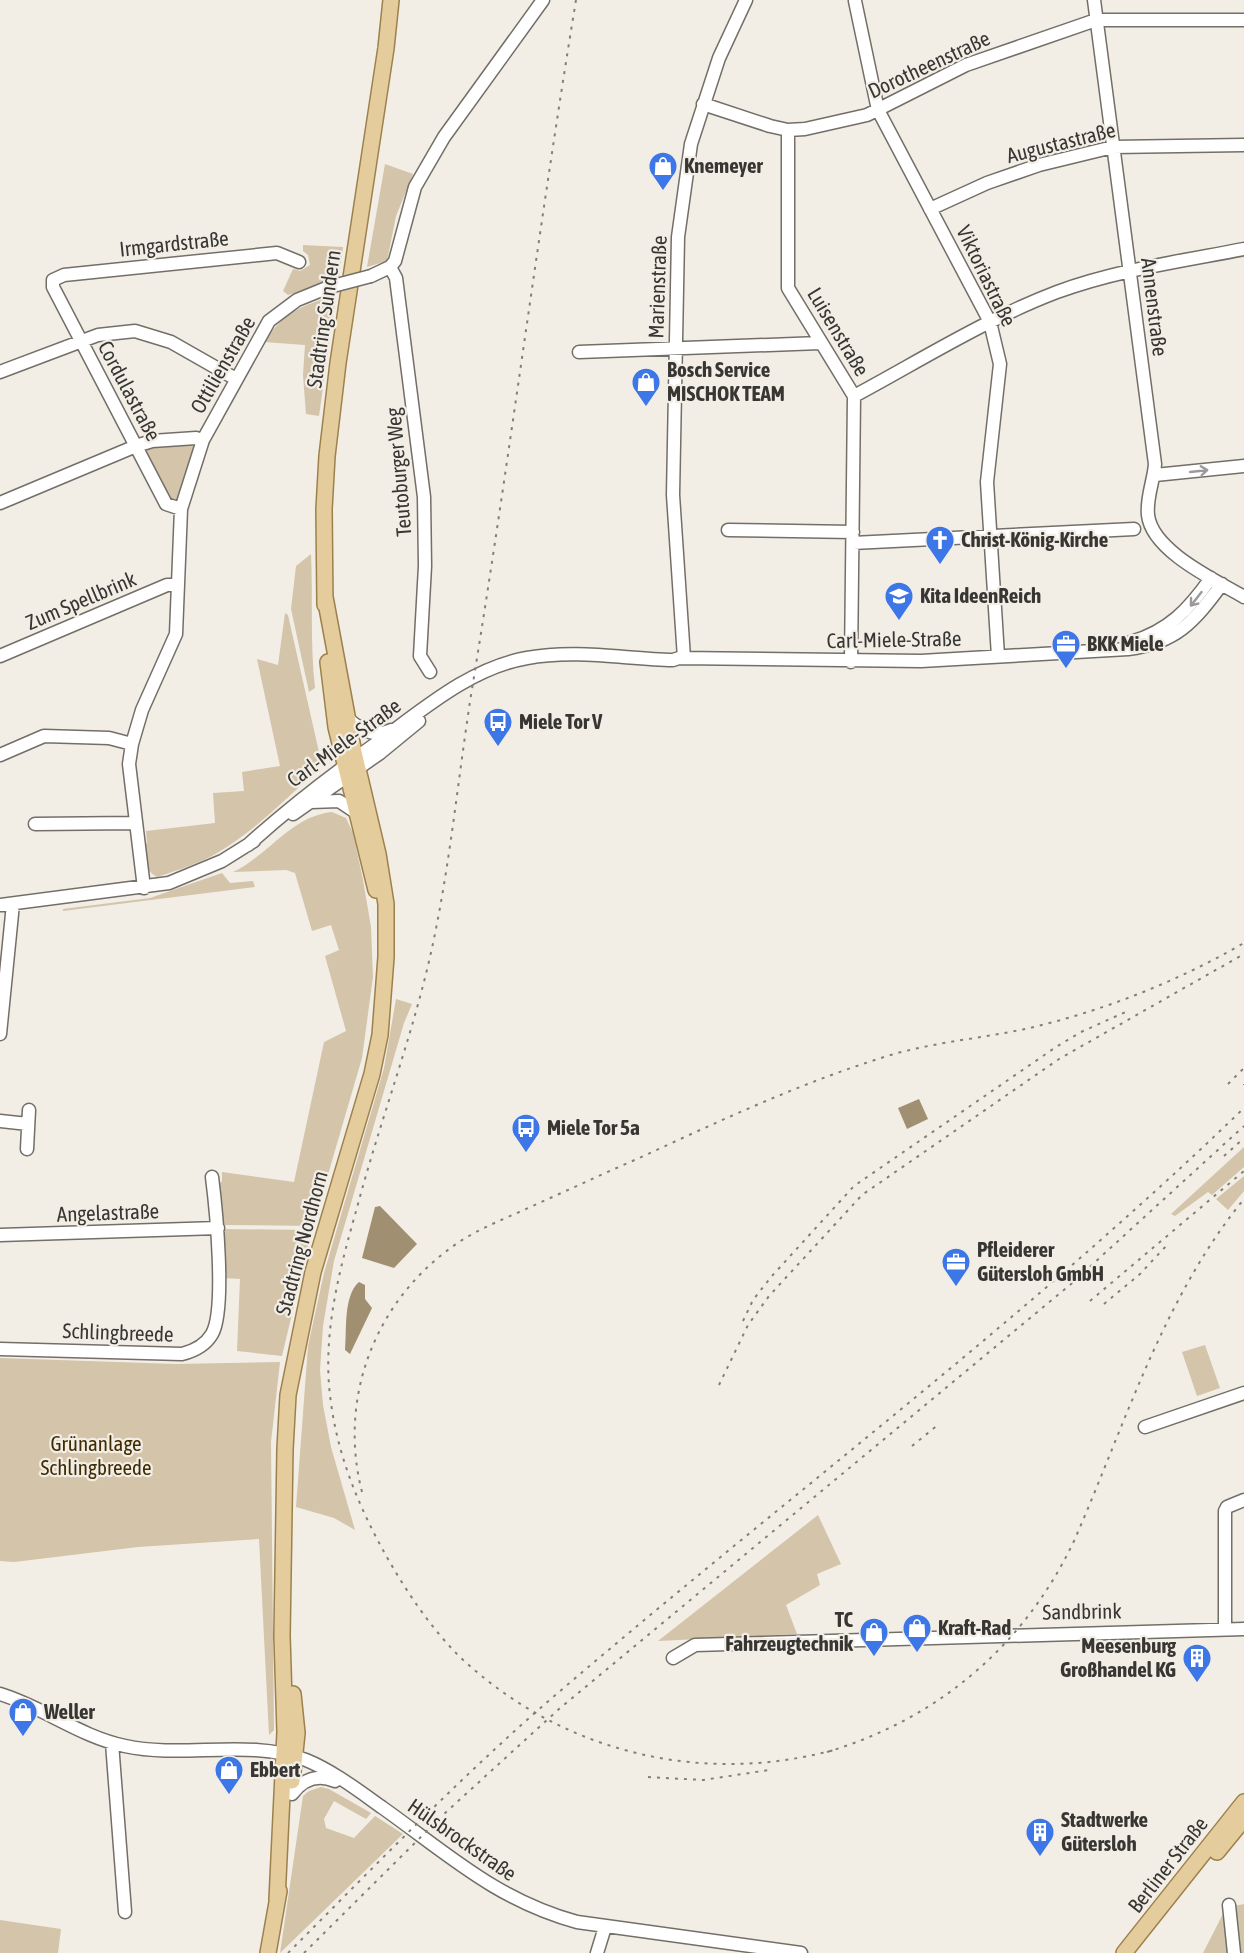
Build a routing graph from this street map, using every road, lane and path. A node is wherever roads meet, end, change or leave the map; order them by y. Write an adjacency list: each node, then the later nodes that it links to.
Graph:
1 (391, 0): 9 (main road, Stadtring Sundern)
2 (399, 0): 9 (main road, Stadtring Sundern)
3 (543, 0): 18 (street)
4 (746, 0): 10 (street, Marienstraße)
5 (1094, 0): 7 (street, Annenstraße)
6 (855, 2): 11 (street, Viktoriastraße)
7 (1096, 20): 8 (street, Dorotheenstraße); 11 (street, Dorotheenstraße); 14 (street, Annenstraße)
8 (1244, 20)
9 (386, 48): 41 (main road, Stadtring Sundern)
10 (703, 104): 12 (street, Dorotheenstraße); 24 (street, Marienstraße)
11 (878, 110): 12 (street, Dorotheenstraße); 15 (street, Viktoriastraße)
12 (788, 130): 23 (street, Luisenstraße)
13 (1244, 145): 14 (street, Augustastraße)
14 (1113, 147): 15 (street, Augustastraße); 19 (street, Annenstraße)
15 (930, 209): 21 (street, Viktoriastraße)
16 (1244, 249): 19 (street)
17 (299, 262): 20 (street, Irmgardstraße)
18 (390, 267): 27 (street, Ottilienstraße, bridge); 47 (street, Teutoburger Weg)
19 (1130, 271): 21 (street); 32 (street, Annenstraße)
20 (53, 280): 22 (street, Cordulastraße)
21 (990, 322): 28 (street); 37 (street, Viktoriastraße)
22 (81, 341): 26 (street); 27 (street); 30 (street, Cordulastraße)
23 (820, 343): 24 (street); 28 (street, Luisenstraße)
24 (675, 350): 25 (street); 45 (street, Marienstraße)
25 (579, 352)
26 (0, 372)
27 (236, 379): 29 (street, Ottilienstraße)
28 (854, 396): 38 (street, Luisenstraße)
29 (203, 440): 30 (street); 34 (street, Ottilienstraße)
30 (136, 446): 33 (street); 34 (street, Cordulastraße)
31 (1244, 466): 32 (street, one-way to 31)
32 (1155, 475): 39 (street, Annenstraße)
33 (0, 503)
34 (181, 510): 40 (street, Ottilienstraße)
35 (1134, 529): 37 (street)
36 (728, 530): 38 (street)
37 (989, 536): 38 (street); 44 (street, Viktoriastraße)
38 (853, 537): 46 (street, Luisenstraße)
39 (1216, 581): 42 (street); 44 (street, Carl-Miele-Straße)
40 (177, 585): 43 (street, Zum Spellbrink); 51 (street, Ottilienstraße)
41 (325, 597): 49 (main road, Stadtring Sundern); 53 (main road, Stadtring Sundern)
42 (1244, 597)
43 (0, 656)
44 (998, 656): 46 (street, Carl-Miele-Straße)
45 (682, 658): 46 (street, Carl-Miele-Straße); 48 (street, Carl-Miele-Straße)
46 (850, 662)
47 (430, 672)
48 (468, 681): 50 (street, Carl-Miele-Straße); 53 (street, Carl-Miele-Straße)
49 (347, 718): 50 (street); 53 (main road, Stadtring Sundern)
50 (400, 725): 53 (street, Carl-Miele-Straße)
51 (132, 744): 52 (street); 56 (street, Ottilienstraße)
52 (0, 755)
53 (352, 766): 54 (street, Carl-Miele-Straße); 55 (main road, Stadtring Nordhorn); 58 (street, Carl-Miele-Straße); 61 (main road, Stadtring Nordhorn)
54 (310, 802): 55 (street); 58 (street, Carl-Miele-Straße)
55 (357, 813): 61 (main road, Stadtring Nordhorn)
56 (134, 823): 57 (street); 59 (street, Ottilienstraße)
57 (35, 824)
58 (248, 845): 59 (street, Carl-Miele-Straße)
59 (144, 888): 60 (street, Carl-Miele-Straße)
60 (6, 904): 62 (street)
61 (386, 928): 79 (main road, Stadtring Nordhorn)
62 (0, 1034)
63 (29, 1110): 65 (street)
64 (0, 1121): 65 (street)
65 (28, 1124): 66 (street)
66 (27, 1149)
67 (212, 1177): 68 (street, Schlingbreede)
68 (218, 1228): 69 (street, Angelastraße); 70 (street, Schlingbreede)
69 (0, 1235)
70 (0, 1349)
71 (1244, 1393): 72 (street)
72 (1145, 1427)
73 (1244, 1500): 74 (street)
74 (1225, 1629): 75 (street, Sandbrink); 76 (street, Sandbrink)
75 (1244, 1629)
76 (673, 1658)
77 (0, 1694): 78 (street, Hülsbrockstraße)
78 (112, 1743): 79 (street, Hülsbrockstraße); 86 (street)
79 (289, 1755): 80 (street, Hülsbrockstraße); 81 (main road, Stadtring Nordhorn); 84 (main road, Stadtring Nordhorn)
80 (354, 1788): 81 (street); 87 (street, Hülsbrockstraße)
81 (292, 1794): 84 (main road, Stadtring Nordhorn)
82 (1244, 1802): 91 (main road, Berliner Straße)
83 (1244, 1819): 92 (main road, Berliner Straße)
84 (277, 1900): 88 (main road, Stadtring Nordhorn)
85 (1229, 1905): 93 (street)
86 (125, 1912)
87 (605, 1927): 89 (street); 90 (street, Hülsbrockstraße)
88 (268, 1953)
89 (597, 1953)
90 (801, 1953)
91 (1124, 1953)
92 (1137, 1953)
93 (1234, 1953)

